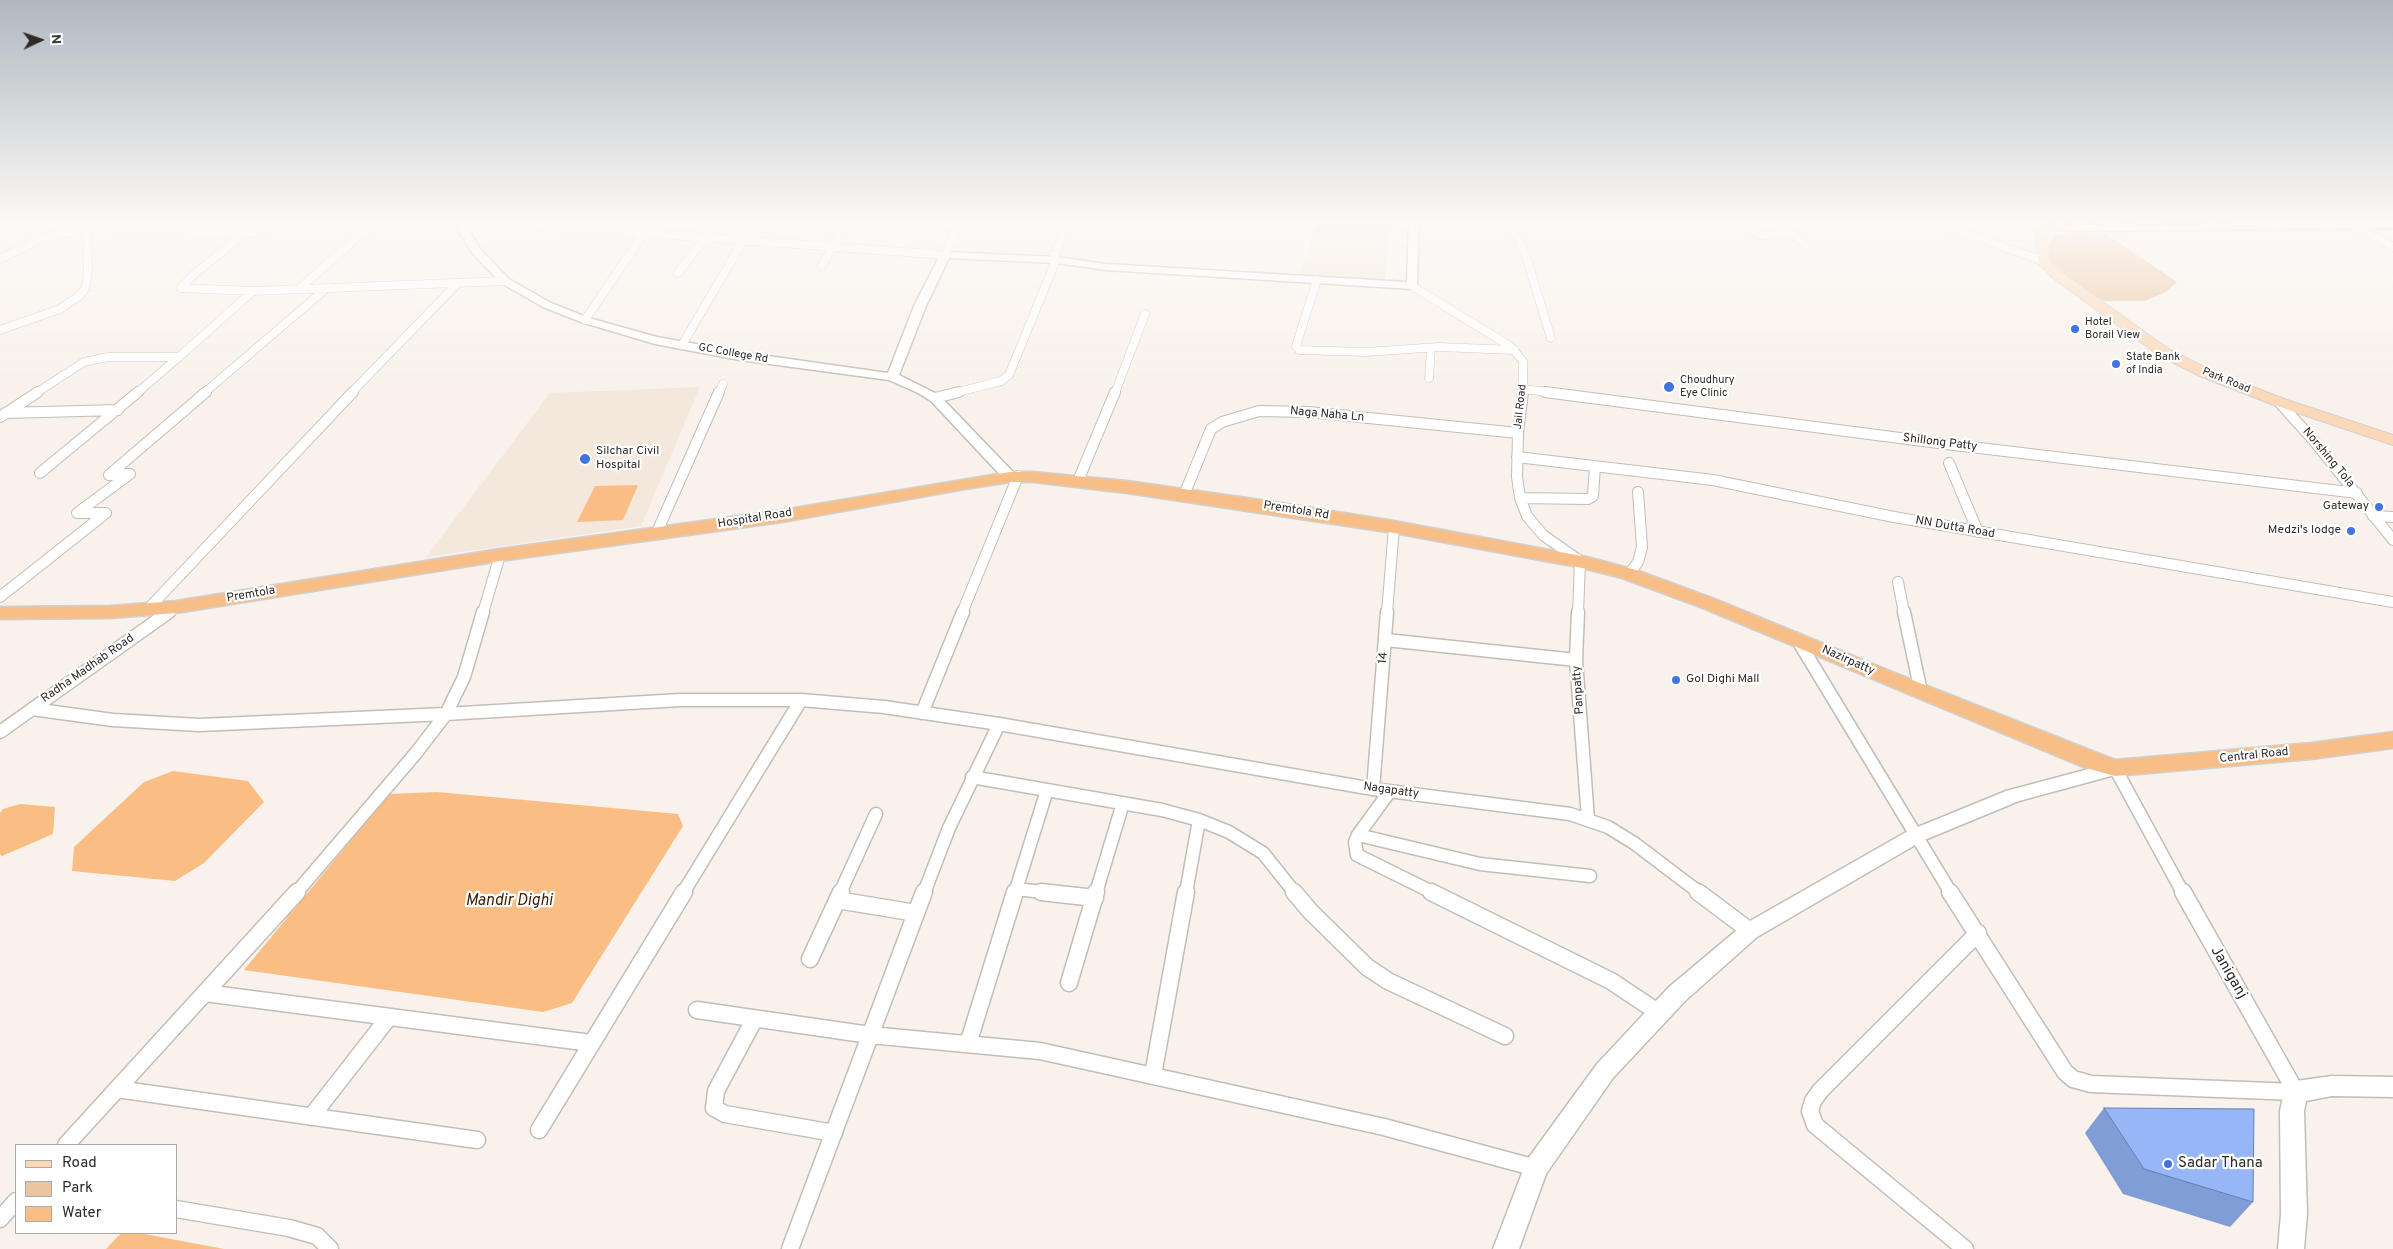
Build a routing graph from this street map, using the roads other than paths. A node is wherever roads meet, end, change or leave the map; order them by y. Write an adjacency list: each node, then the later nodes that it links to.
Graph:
1 (87, 278): 22 (street)
2 (190, 278): 19 (street)
3 (311, 278): 18 (street)
4 (502, 278): 14 (main road, GC College Rd)
5 (613, 278): 21 (street)
6 (721, 278): 24 (street)
7 (934, 278): 28 (main road)
8 (1049, 278): 32 (street)
9 (1289, 278): 13 (main road)
10 (1412, 278): 16 (main road)
11 (1533, 278): 23 (street)
12 (2061, 278): 33 (main road, Park Road)
13 (1317, 280): 16 (main road); 25 (street)
14 (505, 281): 15 (street); 21 (main road, GC College Rd)
15 (457, 284): 17 (street); 61 (street)
16 (1412, 286): 26 (street)
17 (328, 287): 18 (street); 58 (street)
18 (299, 289): 19 (street)
19 (253, 291): 27 (street)
20 (1144, 314): 43 (street)
21 (585, 320): 24 (main road, GC College Rd)
22 (0, 330)
23 (1551, 338)
24 (682, 345): 28 (main road, GC College Rd)
25 (1430, 348): 26 (street); 29 (street)
26 (1514, 350): 31 (street, Jail Road)
27 (179, 357): 34 (street); 35 (street)
28 (892, 377): 32 (main road, GC College Rd)
29 (1429, 378)
30 (723, 384): 51 (street)
31 (1523, 389): 36 (street, Jail Road); 45 (street, Shillong Patty)
32 (934, 398): 42 (main road, GC College Rd)
33 (2279, 402): 37 (main road, Park Road); 45 (street, Norshing Tola)
34 (118, 410): 35 (street); 41 (street)
35 (3, 415)
36 (1518, 433): 38 (street, Jail Road); 46 (street, Naga Naha Ln)
37 (2393, 440)
38 (1517, 457): 40 (street, NN Dutta Road); 47 (street, Jail Road)
39 (1949, 463): 52 (street)
40 (1595, 466): 47 (street); 52 (street, NN Dutta Road)
41 (40, 472)
42 (1014, 476): 43 (highway, Premtola Rd); 51 (highway, Hospital Road); 69 (street)
43 (1078, 481): 46 (highway, Premtola Rd)
44 (1638, 492): 56 (street)
45 (2357, 493): 48 (street, Norshing Tola)
46 (1184, 495): 50 (highway, Premtola Rd)
47 (1520, 498): 55 (street, Jail Road)
48 (2374, 516): 49 (street); 53 (street, Norshing Tola)
49 (2393, 517)
50 (1394, 527): 55 (highway, Premtola Rd); 64 (street, 14)
51 (657, 532): 54 (highway, Hospital Road)
52 (1978, 532): 59 (street, NN Dutta Road)
53 (2393, 540)
54 (500, 555): 60 (highway, Premtola); 70 (street)
55 (1580, 561): 56 (highway, Nazirpatty); 65 (street, Panpatty)
56 (1629, 574): 63 (highway, Nazirpatty)
57 (1898, 582): 66 (street)
58 (0, 597)
59 (2393, 602)
60 (176, 607): 61 (highway, Premtola); 68 (street, Radha Madhab Road)
61 (148, 609): 62 (highway, Premtola)
62 (0, 613)
63 (1797, 639): 66 (highway, Nazirpatty); 84 (street)
64 (1386, 640): 65 (street); 76 (street, 14)
65 (1576, 660): 81 (street, Panpatty)
66 (1921, 692): 74 (highway, Nazirpatty)
67 (801, 700): 69 (street, Nagapatty); 70 (street, Nagapatty); 101 (street)
68 (32, 709): 70 (street, Nagapatty); 72 (street, Radha Madhab Road)
69 (922, 713): 71 (street, Nagapatty)
70 (446, 714): 94 (street)
71 (999, 724): 75 (street); 76 (street, Nagapatty)
72 (0, 732)
73 (2393, 740): 74 (highway, Central Road)
74 (2115, 768): 84 (main road); 106 (street, Janiganj)
75 (972, 777): 77 (street); 89 (street)
76 (1373, 789): 78 (street, Nagapatty)
77 (1047, 790): 79 (street); 86 (street)
78 (1390, 791): 81 (street, Nagapatty); 83 (street)
79 (1123, 804): 82 (street); 87 (street)
80 (876, 814): 88 (street)
81 (1588, 819): 90 (street, Nagapatty)
82 (1199, 820): 100 (street); 103 (street)
83 (1358, 835): 85 (street); 96 (street)
84 (1915, 836): 90 (main road); 91 (street)
85 (1590, 876)
86 (1016, 889): 87 (street); 102 (street)
87 (1095, 898): 93 (street)
88 (837, 900): 89 (street); 92 (street)
89 (916, 913): 99 (street)
90 (1750, 931): 96 (main road)
91 (1978, 933): 106 (street); 119 (street)
92 (810, 959)
93 (1069, 983)
94 (205, 993): 97 (street); 105 (street)
95 (697, 1010): 98 (street)
96 (1659, 1013): 112 (main road)
97 (389, 1018): 101 (street); 107 (street)
98 (754, 1020): 99 (street); 109 (street)
99 (870, 1035): 102 (street); 109 (street)
100 (1505, 1036)
101 (591, 1043): 108 (street)
102 (968, 1044): 103 (street)
103 (1153, 1074): 112 (street)
104 (2393, 1087): 106 (street)
105 (116, 1089): 107 (street); 111 (street)
106 (2296, 1092): 120 (main road)
107 (311, 1117): 110 (street)
108 (539, 1130)
109 (834, 1133): 117 (street)
110 (477, 1140)
111 (67, 1144)
112 (1536, 1168): 118 (main road)
113 (15, 1203): 115 (street)
114 (178, 1209): 116 (street)
115 (0, 1219)
116 (330, 1249)
117 (790, 1249)
118 (1506, 1249)
119 (1965, 1249)
120 (2291, 1249)

